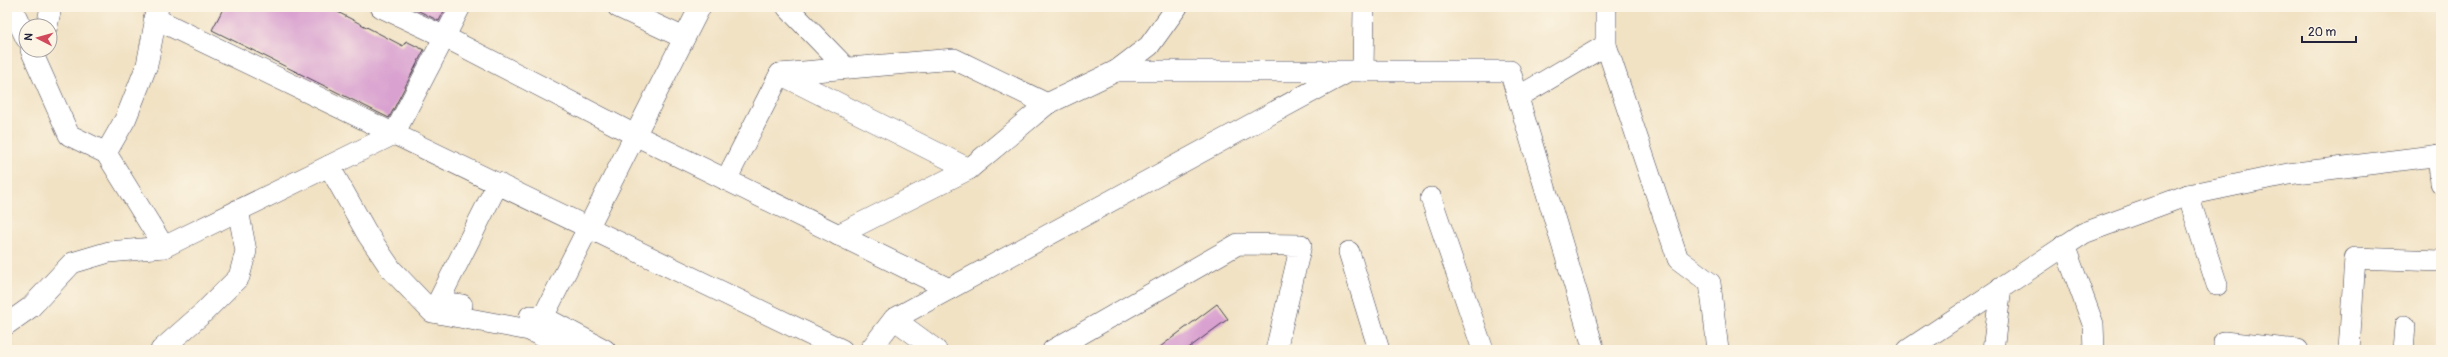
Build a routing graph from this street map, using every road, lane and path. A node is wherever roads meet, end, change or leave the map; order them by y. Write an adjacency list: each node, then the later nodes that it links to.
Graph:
1 (9, 7): 13 (street)
2 (51, 7): 12 (street)
3 (381, 7): 14 (street)
4 (460, 7): 14 (street)
5 (618, 7): 15 (street)
6 (700, 7): 15 (street)
7 (787, 7): 18 (street)
8 (1177, 7): 19 (street)
9 (1364, 7): 20 (street)
10 (1606, 7): 16 (street)
11 (156, 12): 24 (street); 26 (street)
12 (49, 18)
13 (18, 21)
14 (445, 37): 24 (street); 25 (street)
15 (684, 38): 25 (street)
16 (1606, 45): 22 (street); 61 (street)
17 (38, 58): 26 (street)
18 (846, 68): 21 (street); 23 (street)
19 (1116, 71): 20 (street); 23 (street)
20 (1356, 71): 22 (street); 44 (street)
21 (780, 74): 29 (street); 30 (street)
22 (1518, 97): 60 (street)
23 (1047, 104): 29 (street)
24 (394, 134): 28 (street); 31 (street)
25 (635, 135): 30 (street); 36 (street)
26 (106, 153): 39 (street)
27 (2440, 155): 32 (street); 33 (street)
28 (329, 166): 35 (street); 51 (street)
29 (969, 169): 37 (street)
30 (726, 180): 37 (street)
31 (498, 183): 36 (street); 45 (street)
32 (2441, 183)
33 (2188, 195): 38 (street); 42 (street)
34 (1431, 198): 59 (street)
35 (238, 210): 39 (street); 50 (street)
36 (588, 227): 45 (street); 53 (street)
37 (838, 235): 44 (street)
38 (2064, 245): 43 (street); 63 (street)
39 (164, 247): 47 (street)
40 (1348, 252): 58 (street)
41 (2441, 261): 66 (street)
42 (2217, 285)
43 (2001, 287): 49 (street); 62 (street)
44 (949, 289): 46 (street)
45 (543, 317): 52 (street)
46 (894, 319): 54 (street); 55 (street)
47 (7, 324)
48 (2405, 326): 67 (street)
49 (1918, 347)
50 (161, 350)
51 (571, 350)
52 (606, 350)
53 (842, 350)
54 (870, 350)
55 (936, 350)
56 (1053, 350): 57 (street)
57 (1276, 350)
58 (1379, 350)
59 (1483, 350)
60 (1594, 350)
61 (1718, 350)
62 (1993, 350)
63 (2094, 350)
64 (2224, 350): 65 (street)
65 (2298, 350)
66 (2349, 350)
67 (2402, 350)

